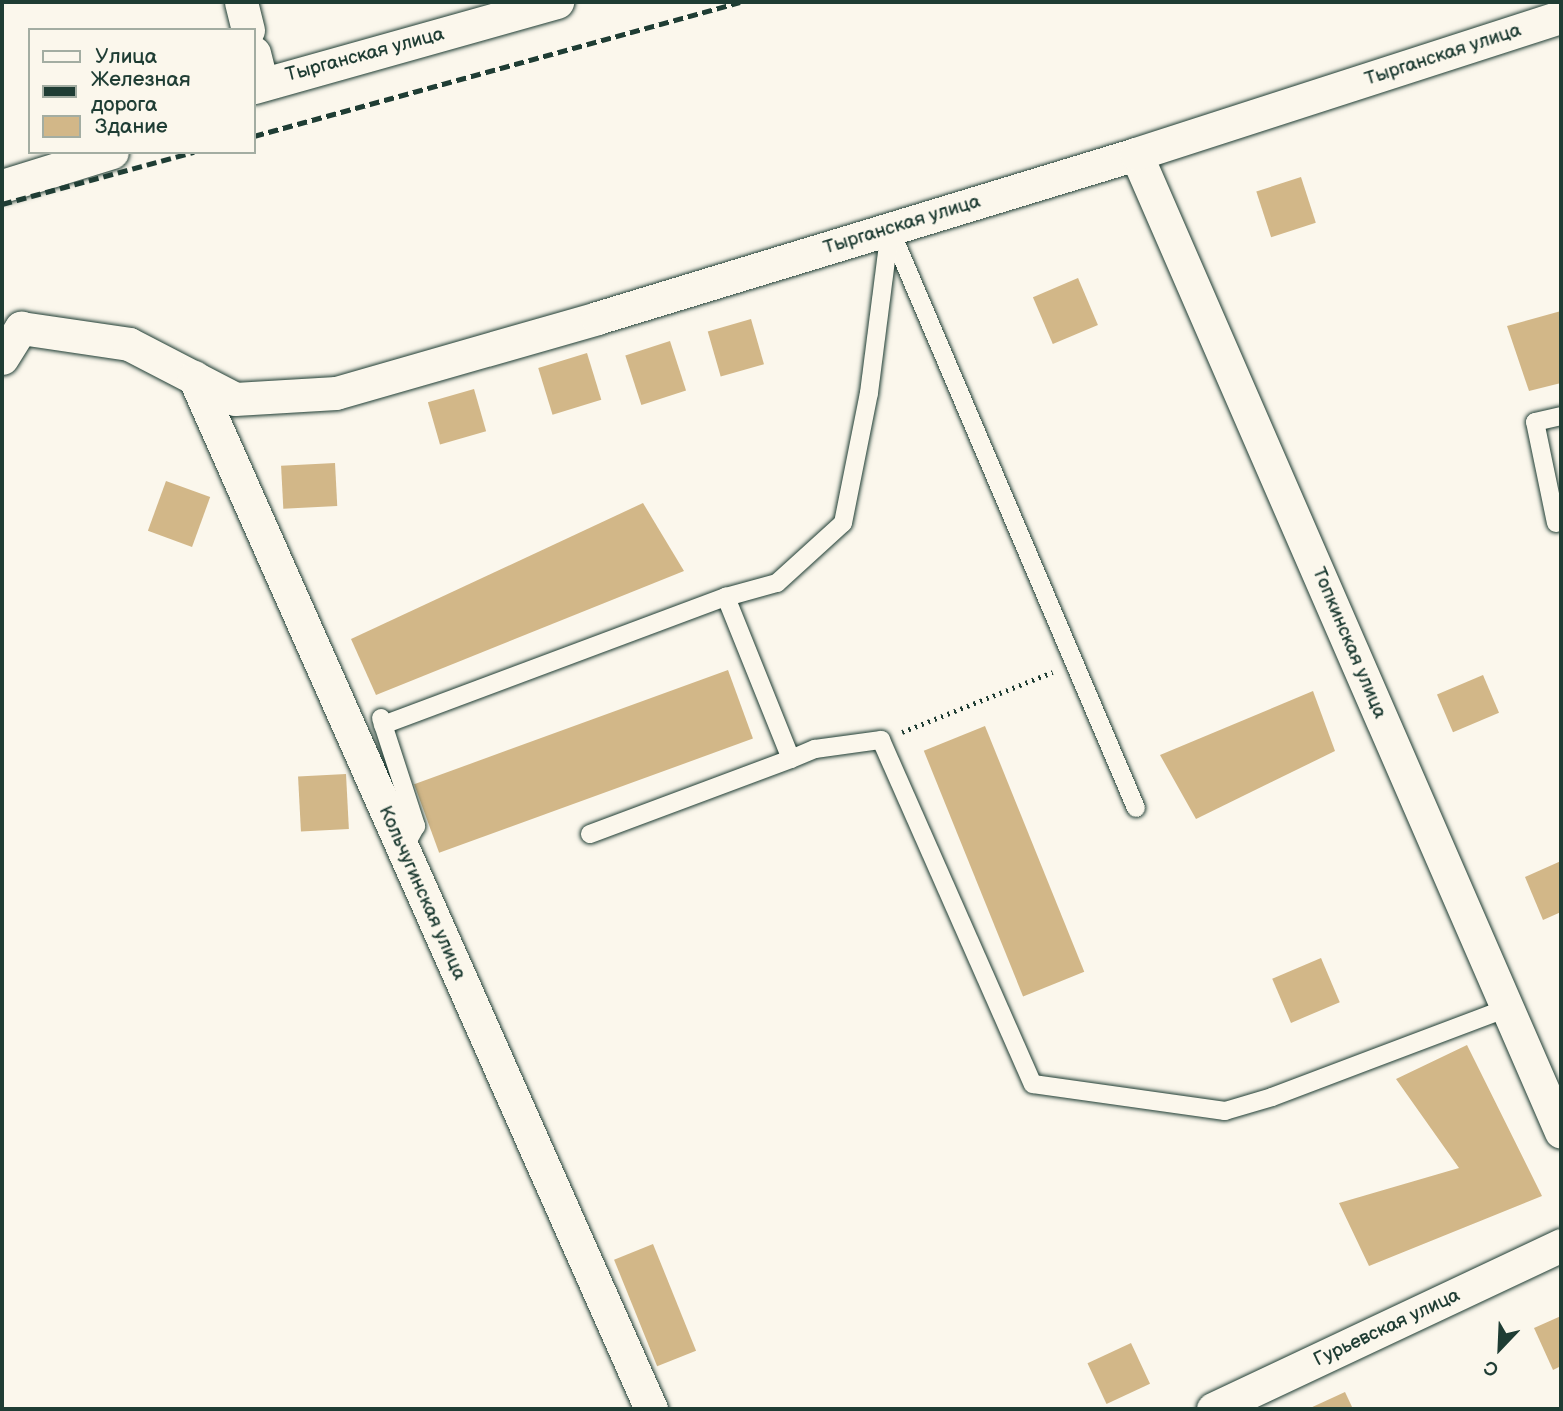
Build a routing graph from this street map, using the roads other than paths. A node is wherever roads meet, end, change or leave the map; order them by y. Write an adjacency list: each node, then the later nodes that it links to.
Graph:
1 (241, 2): 4 (street)
2 (557, 2): 5 (street, Тырганская улица)
3 (1561, 18): 7 (street, Тырганская улица)
4 (248, 28)
5 (256, 74)
6 (106, 154): 8 (street)
7 (1136, 154): 9 (street, Тырганская улица); 19 (street, Топкинская улица)
8 (2, 187)
9 (890, 229): 11 (street, Тырганская улица); 14 (lane); 16 (lane)
10 (2, 358): 11 (street)
11 (194, 377): 18 (street, Кольчугинская улица)
12 (1561, 415): 13 (lane)
13 (1556, 523)
14 (726, 597): 15 (lane); 18 (lane)
15 (791, 759): 17 (lane); 19 (lane)
16 (1136, 808)
17 (590, 834)
18 (403, 849): 22 (street, Кольчугинская улица)
19 (1508, 1008): 20 (street, Топкинская улица)
20 (1561, 1132)
21 (1561, 1245): 23 (street, Гурьевская улица)
22 (651, 1409)
23 (1213, 1409)

